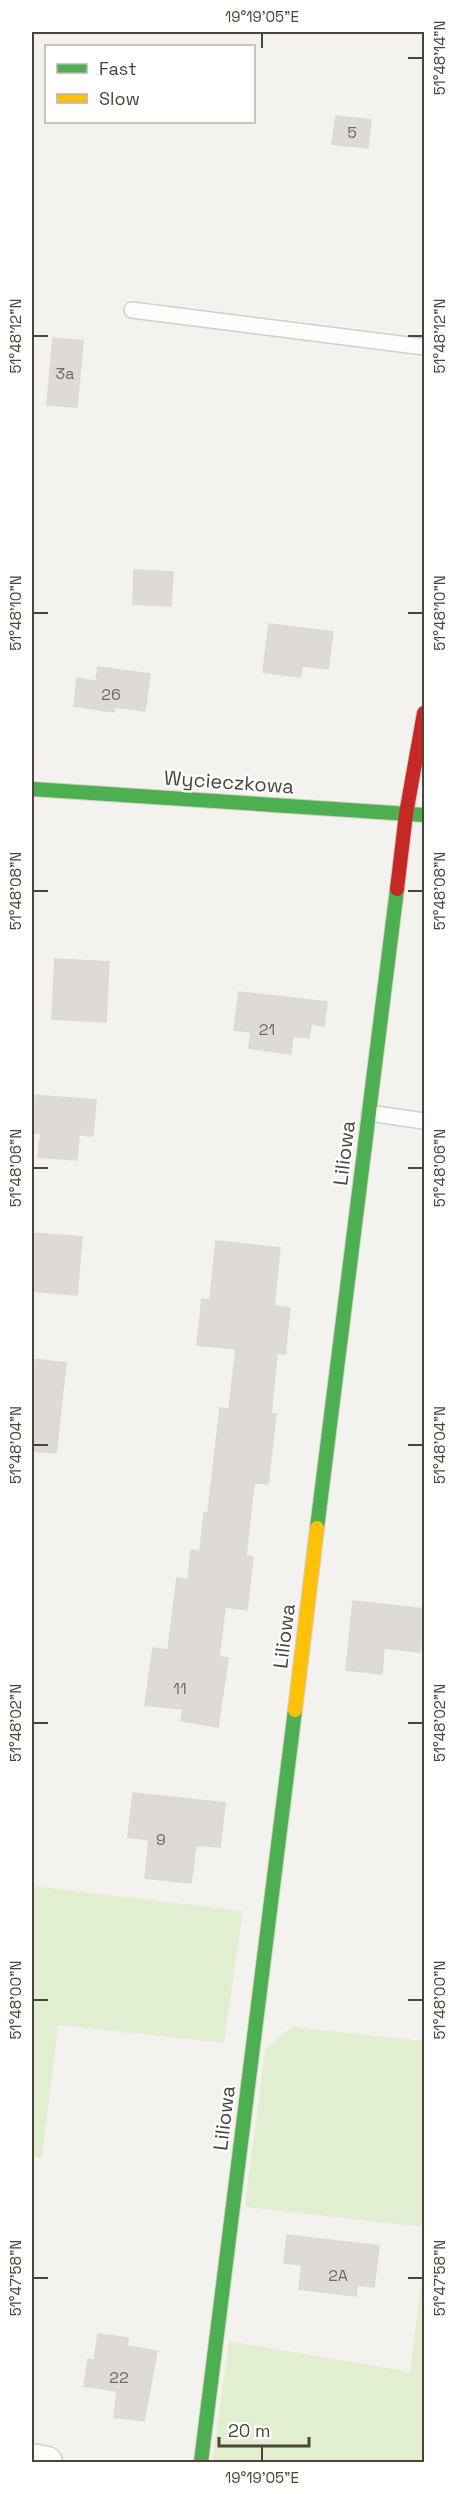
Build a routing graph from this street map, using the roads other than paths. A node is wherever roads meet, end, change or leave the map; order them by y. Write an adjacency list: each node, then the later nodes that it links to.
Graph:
1 (132, 310): 2 (lane)
2 (424, 347)
3 (424, 712): 5 (street, Liliowa)
4 (32, 789): 5 (street, Wycieczkowa)
5 (406, 814): 6 (street, Wycieczkowa); 7 (street, Liliowa)
6 (424, 814)
7 (369, 1113): 8 (lane); 11 (street, Liliowa)
8 (424, 1121)
9 (32, 2459): 10 (street)
10 (47, 2463)
11 (201, 2463)

